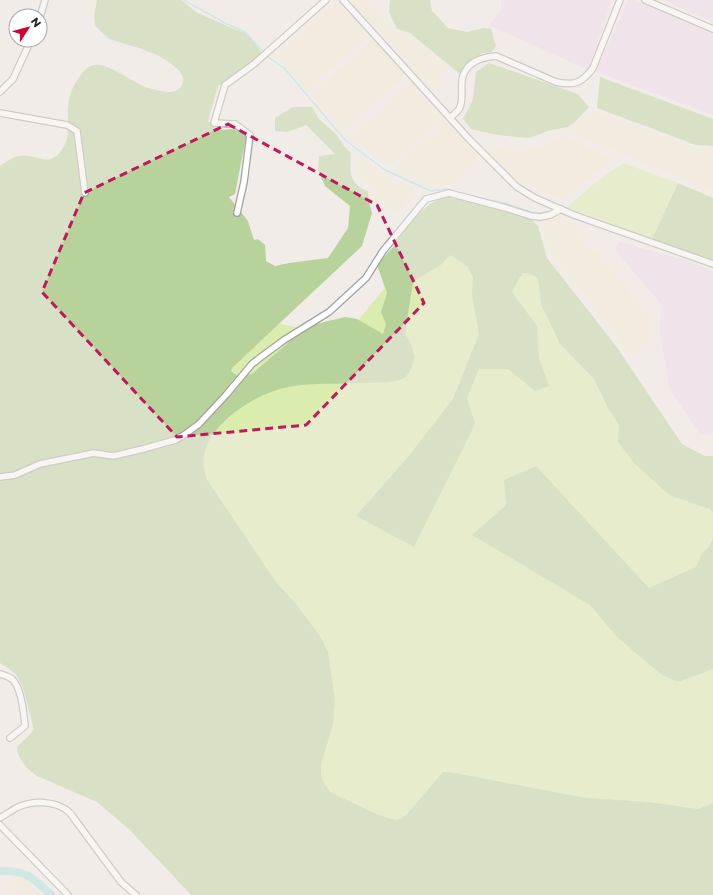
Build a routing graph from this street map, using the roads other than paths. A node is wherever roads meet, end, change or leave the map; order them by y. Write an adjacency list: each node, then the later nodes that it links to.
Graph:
1 (326, 0): 12 (street)
2 (343, 0): 9 (street)
3 (620, 0): 9 (street)
4 (645, 0): 5 (street)
5 (713, 29)
6 (27, 48): 7 (street)
7 (0, 92)
8 (0, 112): 10 (street)
9 (450, 118): 11 (street)
10 (85, 193)
11 (561, 209): 13 (street); 14 (street)
12 (237, 213)
13 (713, 264)
14 (0, 477)
15 (0, 674): 16 (street)
16 (10, 738)
17 (0, 818): 19 (street)
18 (0, 825): 20 (street)
19 (130, 890): 21 (street); 22 (street)
20 (68, 895)
21 (125, 895)
22 (136, 895)

